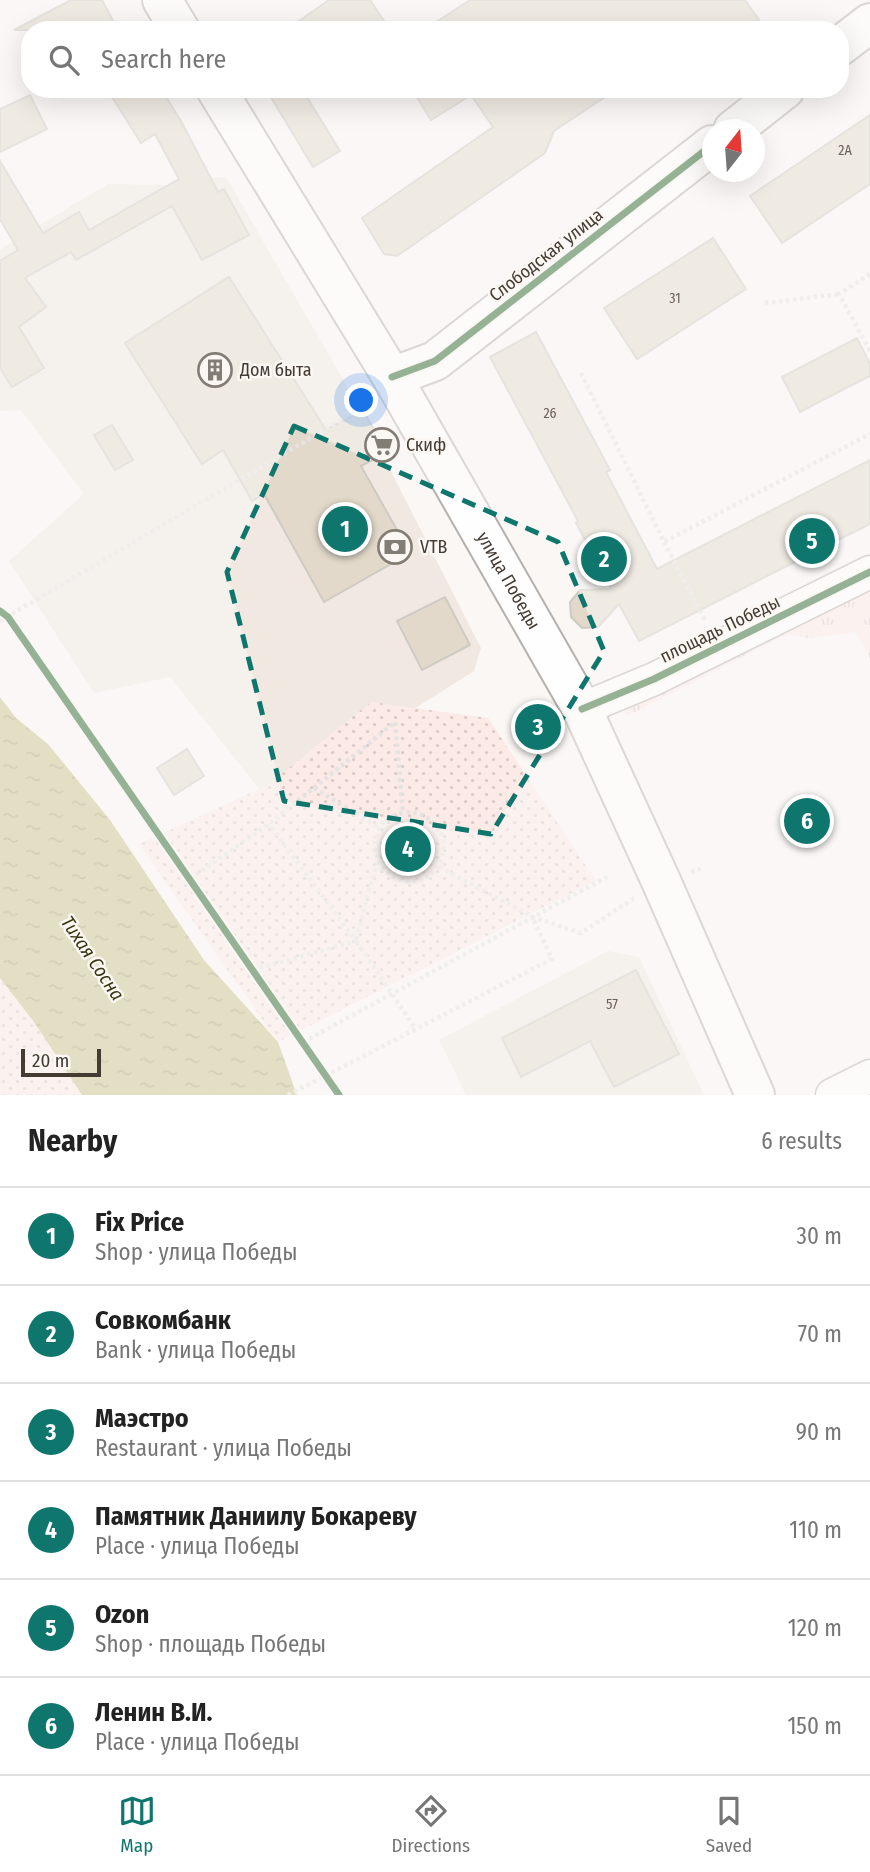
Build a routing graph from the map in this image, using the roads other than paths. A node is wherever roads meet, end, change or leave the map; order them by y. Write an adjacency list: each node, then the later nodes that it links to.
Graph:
1 (162, 0): 2 (main road)
2 (175, 21)
3 (870, 23): 4 (main road)
4 (849, 39)
5 (221, 98): 9 (main road, улица Победы)
6 (774, 98): 7 (main road)
7 (747, 119)
8 (702, 153): 9 (main road, Слободская улица)
9 (394, 382): 11 (main road, улица Победы)
10 (870, 572): 11 (street, площадь Победы)
11 (582, 709): 13 (main road, улица Победы)
12 (870, 1076): 14 (street)
13 (755, 1095)
14 (832, 1095)

